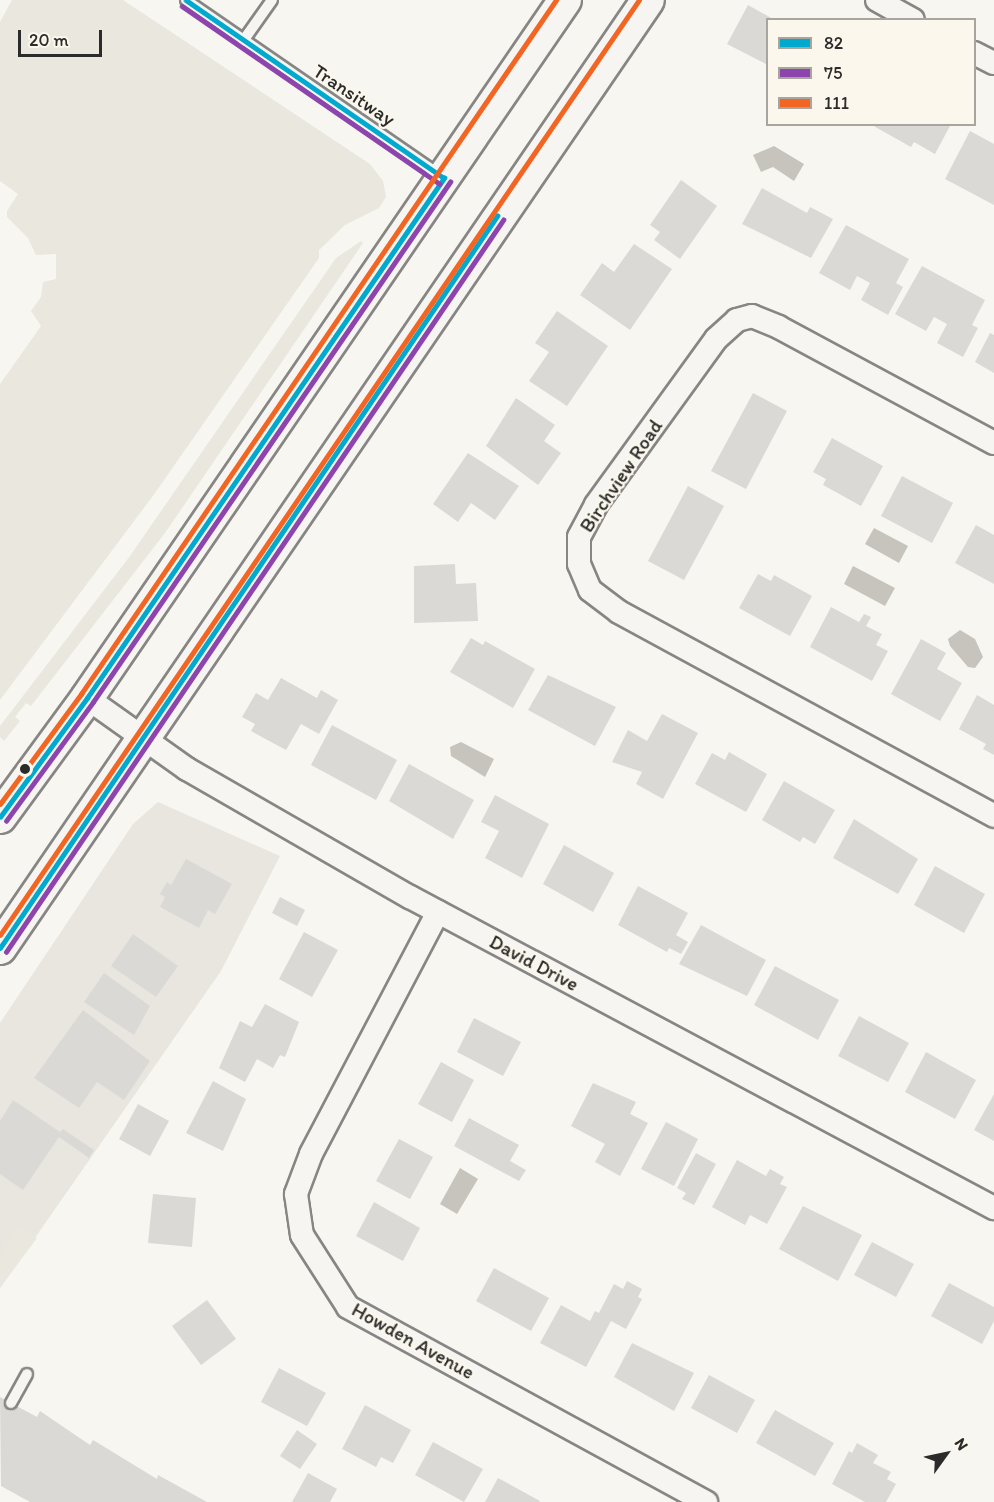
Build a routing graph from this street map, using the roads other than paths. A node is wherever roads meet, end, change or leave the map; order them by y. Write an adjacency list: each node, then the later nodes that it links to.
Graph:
1 (186, 0): 7 (lane, Transitway)
2 (272, 0): 7 (lane)
3 (565, 0): 10 (main road)
4 (648, 0): 13 (main road)
5 (877, 0): 6 (street)
6 (909, 18)
7 (243, 41): 10 (lane, Transitway)
8 (976, 53): 9 (street)
9 (994, 63)
10 (444, 178): 12 (main road)
11 (994, 443): 14 (street, Birchview Road)
12 (87, 698): 13 (street, David Drive); 15 (main road)
13 (143, 738): 16 (street, David Drive); 17 (main road)
14 (994, 816)
15 (0, 817)
16 (438, 912): 18 (street, David Drive); 21 (street, Howden Avenue)
17 (0, 948)
18 (994, 1208)
19 (27, 1374): 20 (lane)
20 (11, 1403)
21 (706, 1502)

